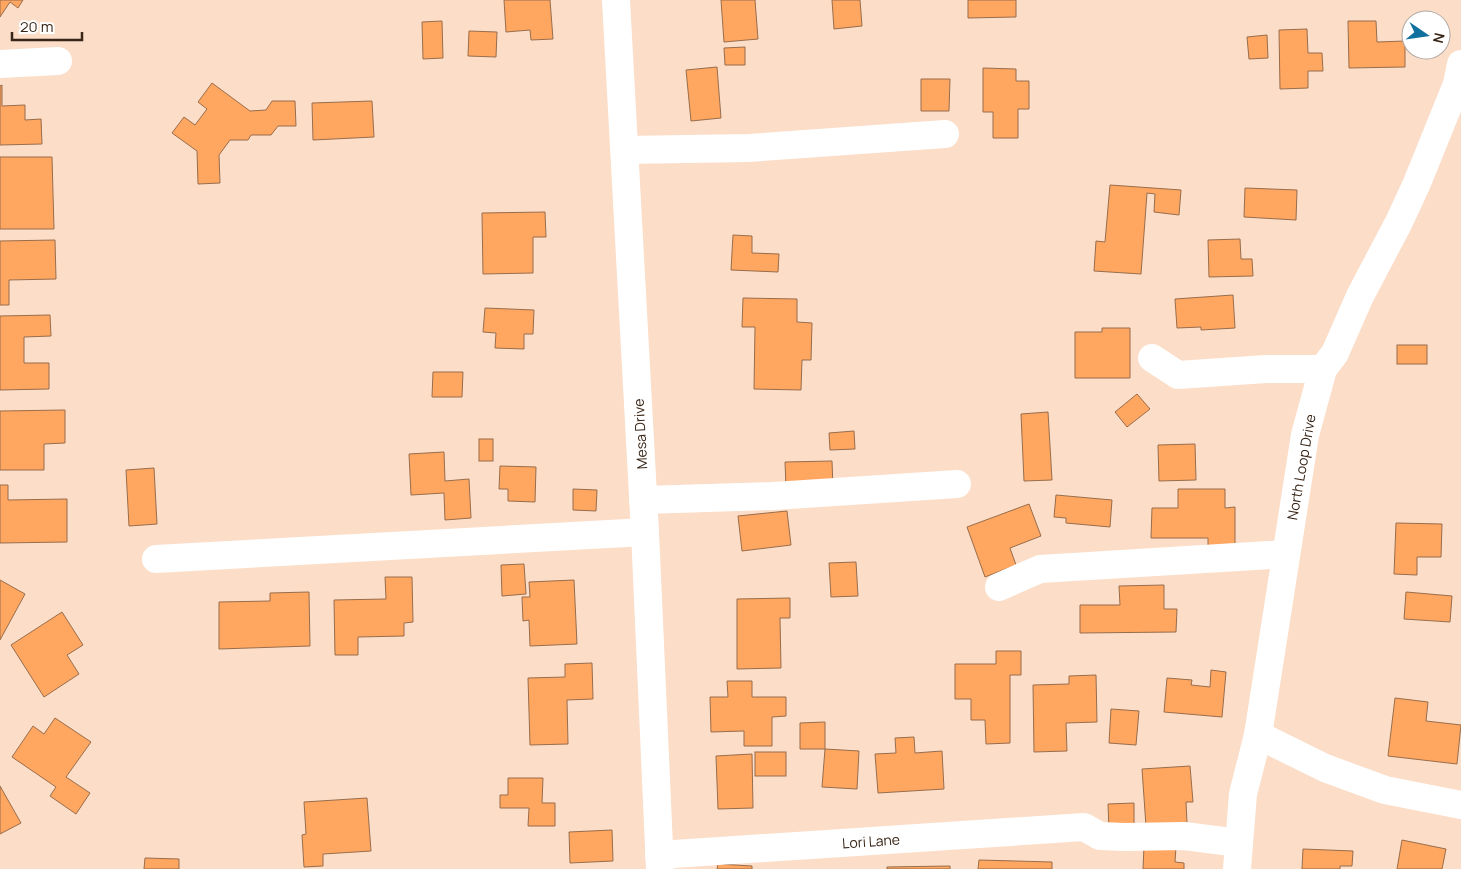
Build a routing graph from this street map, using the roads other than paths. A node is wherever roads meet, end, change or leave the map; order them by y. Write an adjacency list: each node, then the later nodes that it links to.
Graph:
1 (616, 0): 6 (street, Mesa Drive)
2 (58, 61): 3 (street)
3 (0, 64)
4 (1460, 77): 8 (street, North Loop Drive)
5 (945, 134): 6 (street)
6 (625, 150): 10 (street, Mesa Drive)
7 (1152, 358): 8 (street)
8 (1323, 369): 12 (street, North Loop Drive)
9 (957, 484): 10 (street)
10 (643, 500): 11 (street, Mesa Drive)
11 (645, 532): 13 (street); 18 (street, Mesa Drive)
12 (1286, 554): 14 (street); 15 (street, North Loop Drive)
13 (156, 559)
14 (999, 587)
15 (1258, 736): 16 (street); 17 (street, North Loop Drive)
16 (1461, 805)
17 (1238, 856): 18 (street, Lori Lane)
18 (660, 862)

